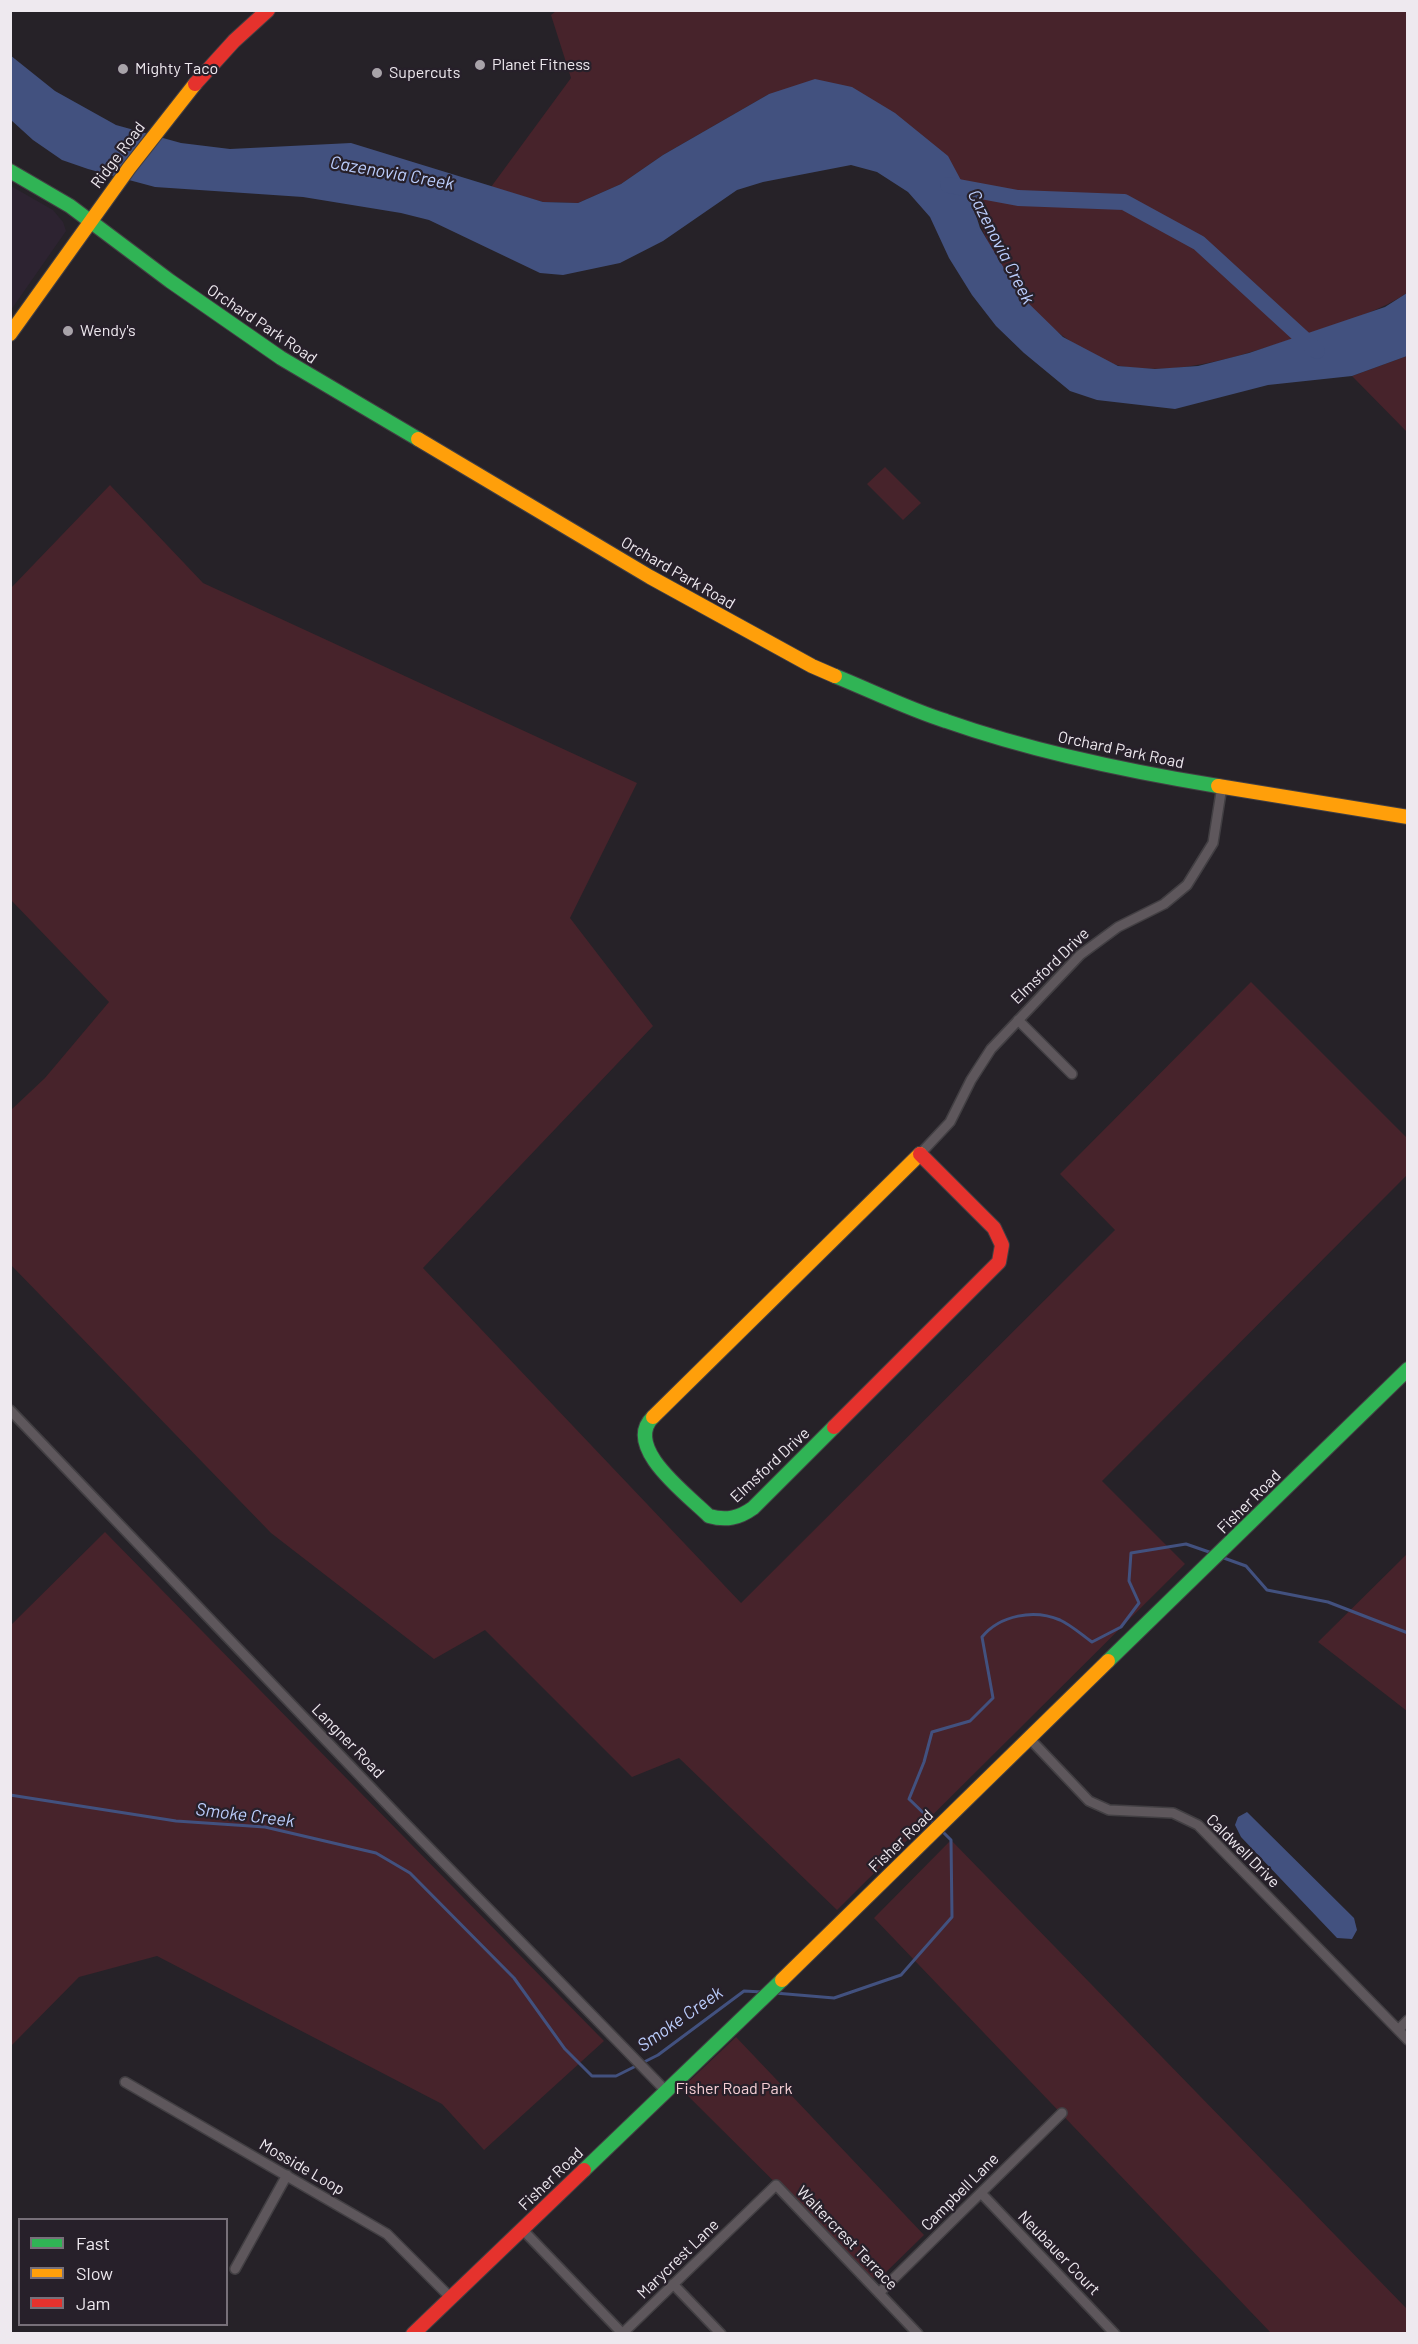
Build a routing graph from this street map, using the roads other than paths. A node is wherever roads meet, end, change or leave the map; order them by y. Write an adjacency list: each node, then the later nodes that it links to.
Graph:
1 (268, 10): 3 (street, Ridge Road)
2 (10, 171): 3 (street, Orchard Park Road)
3 (90, 220): 4 (street, Ridge Road); 5 (street, Orchard Park Road)
4 (10, 334)
5 (1222, 786): 6 (street, Orchard Park Road); 7 (street, Elmsford Drive)
6 (1407, 817)
7 (1018, 1020): 8 (street); 9 (street, Elmsford Drive)
8 (1072, 1074)
9 (920, 1154): 9 (street, Elmsford Drive)
10 (1407, 1369): 12 (street, Fisher Road)
11 (10, 1410): 17 (street, Langner Road)
12 (1030, 1739): 14 (street, Caldwell Drive); 17 (street, Fisher Road)
13 (1407, 2020): 14 (street)
14 (1398, 2030): 15 (street, Caldwell Drive)
15 (1407, 2040)
16 (125, 2082): 19 (street, Mosside Loop)
17 (666, 2091): 22 (street, Fisher Road)
18 (1062, 2113): 20 (street, Campbell Lane)
19 (286, 2175): 23 (street); 26 (street, Mosside Loop)
20 (981, 2193): 25 (street, Campbell Lane); 31 (street, Neubauer Court)
21 (754, 2206): 24 (street, Marycrest Lane); 25 (street, Waltercrest Terrace)
22 (522, 2229): 26 (street, Fisher Road); 27 (street, Marycrest Lane)
23 (235, 2269)
24 (673, 2284): 27 (street, Marycrest Lane); 29 (street)
25 (879, 2293): 30 (street, Waltercrest Terrace)
26 (450, 2297): 28 (street, Fisher Road)
27 (622, 2333)
28 (413, 2334)
29 (721, 2334)
30 (918, 2334)
31 (1115, 2334)

